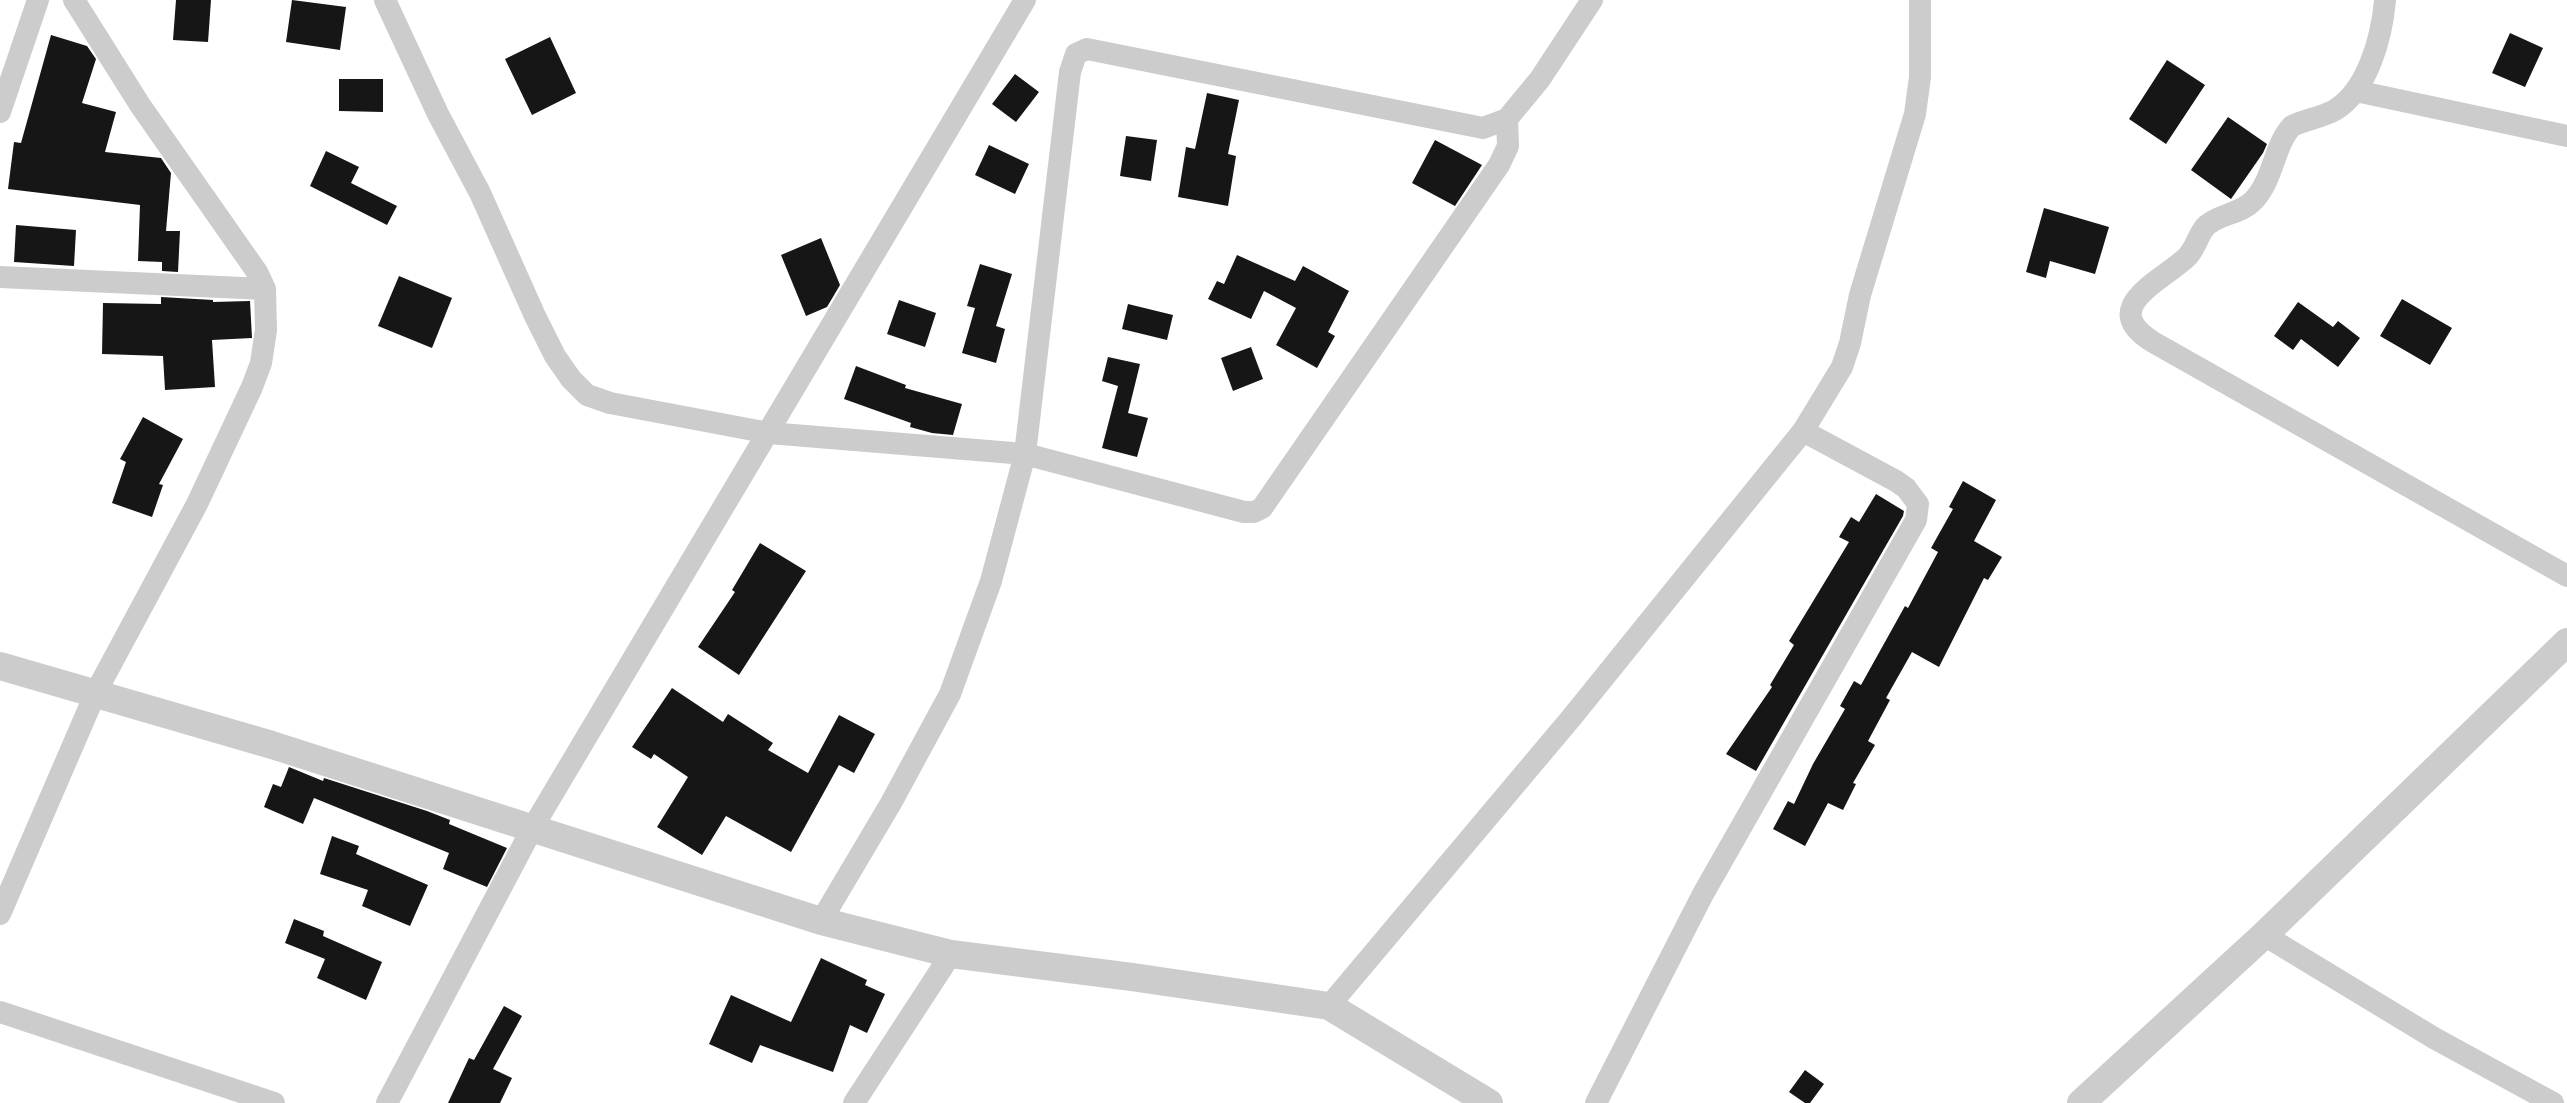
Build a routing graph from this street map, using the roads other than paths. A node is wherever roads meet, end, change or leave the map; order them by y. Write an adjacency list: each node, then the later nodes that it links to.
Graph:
1 (38, 0): 9 (street)
2 (74, 0): 13 (street)
3 (385, 0): 14 (street)
4 (1025, 0): 14 (street)
5 (1592, 0): 10 (street)
6 (1920, 0): 15 (street)
7 (2385, 0): 8 (street)
8 (2356, 91): 11 (street); 17 (street)
9 (0, 112)
10 (1507, 119): 16 (street); 16 (street)
11 (2567, 136)
12 (0, 277): 13 (street)
13 (265, 289): 20 (street)
14 (769, 432): 16 (street); 21 (street)
15 (1803, 432): 26 (street); 32 (street)
16 (1025, 454): 23 (street)
17 (2567, 576)
18 (2567, 642): 24 (street)
19 (0, 666): 20 (street)
20 (96, 692): 21 (street); 22 (street)
21 (533, 827): 23 (street); 29 (street)
22 (0, 914)
23 (821, 921): 25 (street)
24 (2264, 935): 33 (street); 34 (street)
25 (951, 954): 26 (street); 30 (street)
26 (1329, 1006): 31 (street)
27 (0, 1012): 28 (street)
28 (274, 1103)
29 (387, 1103)
30 (854, 1103)
31 (1488, 1103)
32 (1596, 1103)
33 (2081, 1103)
34 (2553, 1103)

